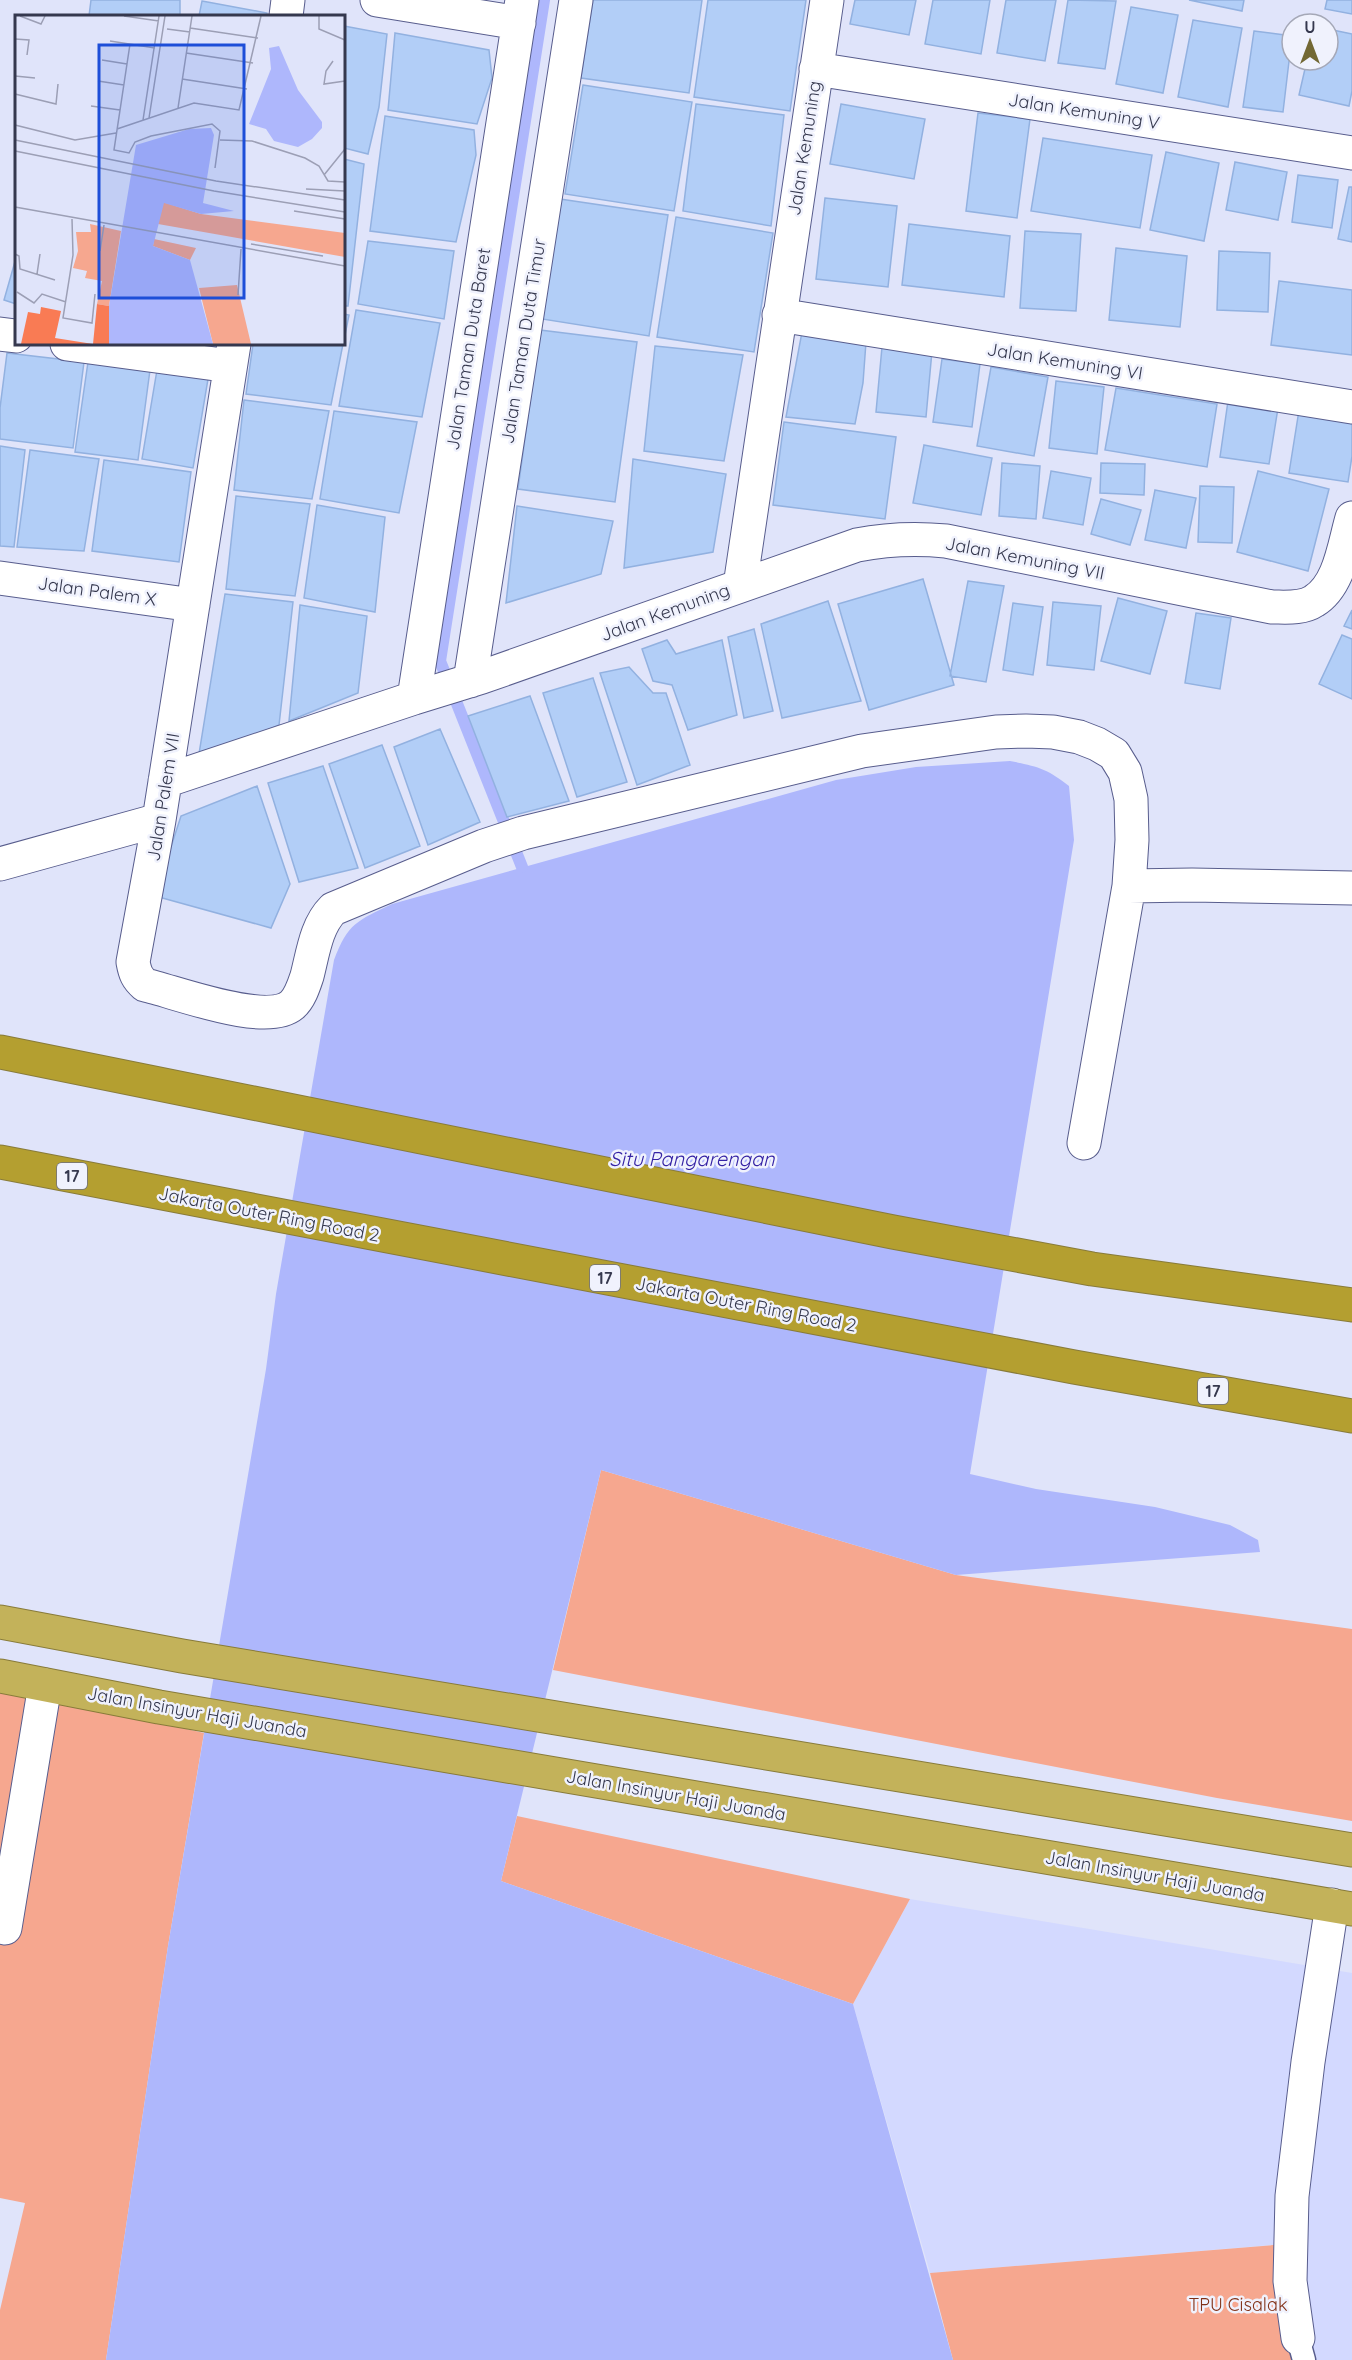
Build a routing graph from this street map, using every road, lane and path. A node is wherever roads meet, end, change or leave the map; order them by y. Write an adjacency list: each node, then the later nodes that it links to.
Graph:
1 (288, 0): 6 (street)
2 (377, 0): 5 (street)
3 (576, 0): 19 (street, Jalan Taman Duta Timur)
4 (827, 0): 7 (street, Jalan Kemuning)
5 (520, 11): 19 (street, Jalan Taman Duta Baret)
6 (286, 15)
7 (816, 69): 8 (street, Jalan Kemuning V); 9 (street, Jalan Kemuning)
8 (1352, 153)
9 (779, 315): 14 (street, Jalan Kemuning VI); 17 (street, Jalan Kemuning)
10 (0, 334): 11 (street)
11 (15, 336)
12 (82, 345): 13 (street)
13 (232, 355): 18 (street, Jalan Palem VII)
14 (1352, 407)
15 (1352, 518): 17 (street, Jalan Kemuning VII)
16 (0, 578): 18 (street, Jalan Palem X)
17 (740, 586): 19 (street, Jalan Kemuning)
18 (194, 605): 20 (street, Jalan Palem VII)
19 (444, 689): 20 (street, Jalan Kemuning)
20 (165, 781): 21 (street, Jalan Palem VII)
21 (159, 820): 22 (street); 23 (street, Jalan Palem VII)
22 (0, 864)
23 (1129, 886): 24 (street); 26 (street)
24 (1352, 888)
25 (0, 1052): 28 (highway)
26 (1084, 1143)
27 (0, 1162): 29 (highway, Jakarta Outer Ring Road 2 / 17)
28 (1352, 1305)
29 (1352, 1416)
30 (0, 1623): 33 (highway)
31 (0, 1676): 32 (highway, Jalan Insinyur Haji Juanda)
32 (45, 1685): 34 (highway, Jalan Insinyur Haji Juanda); 35 (street)
33 (1352, 1850)
34 (1342, 1907): 36 (street)
35 (5, 1928)
36 (1301, 2349)

